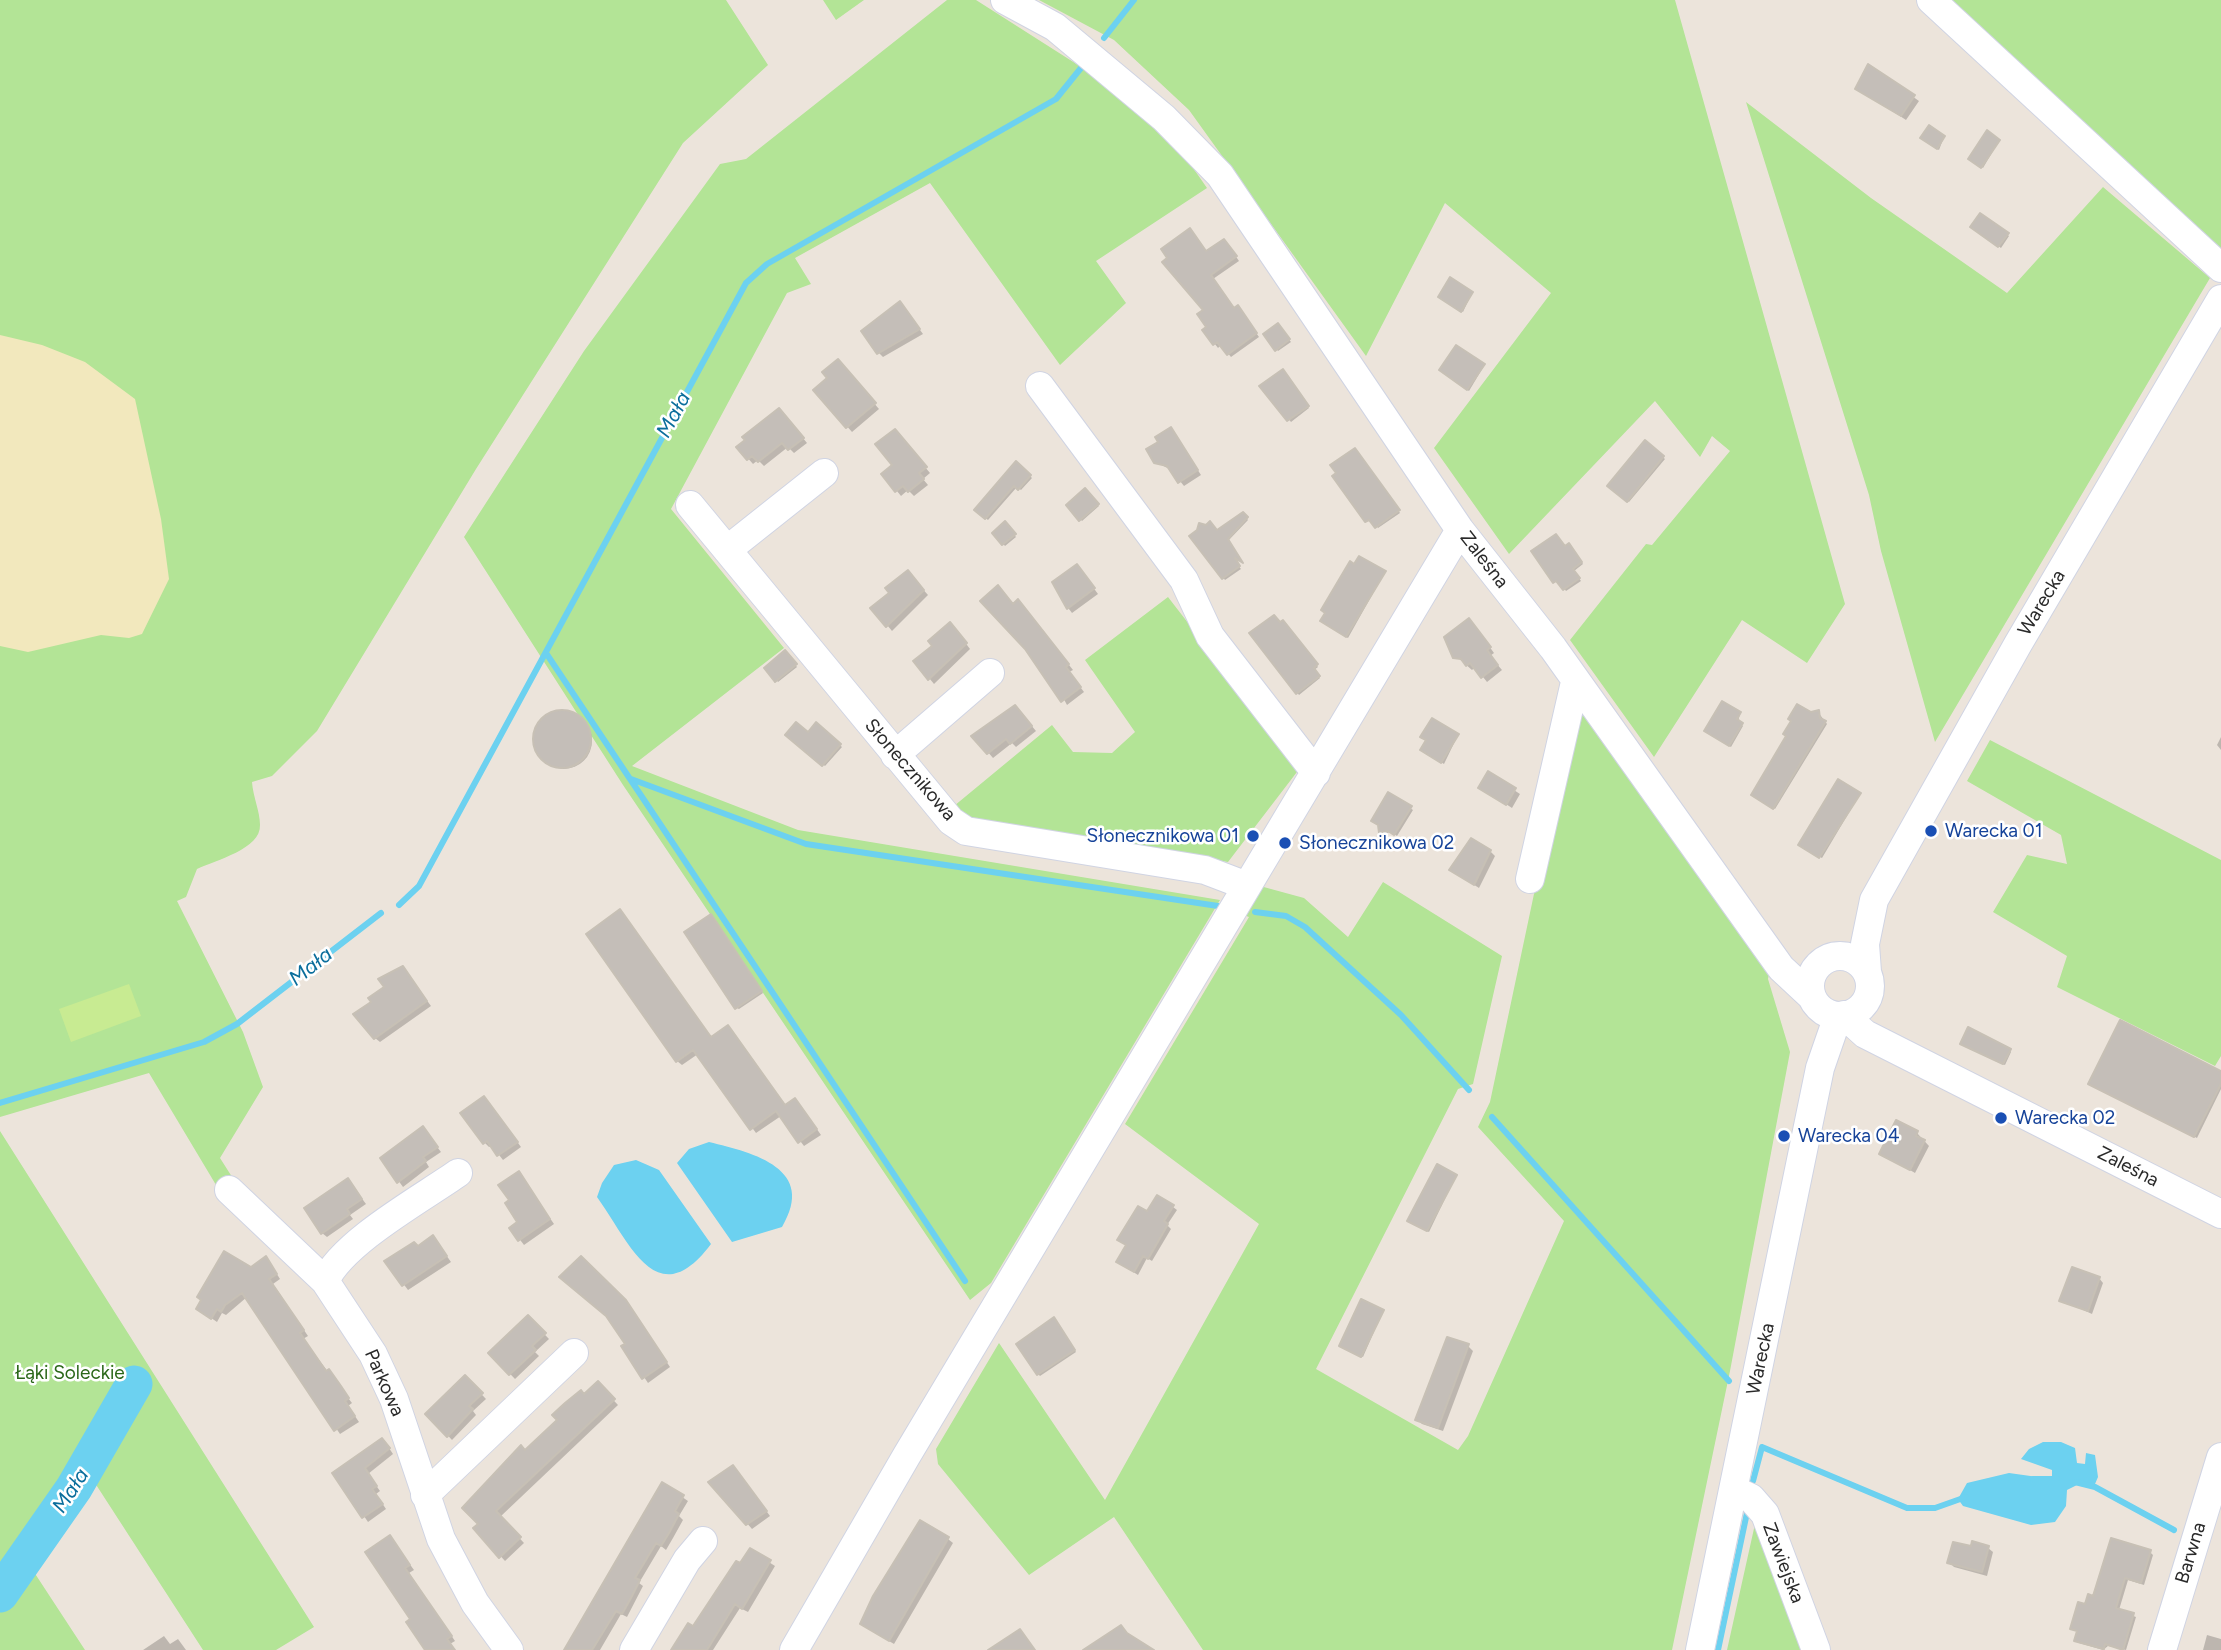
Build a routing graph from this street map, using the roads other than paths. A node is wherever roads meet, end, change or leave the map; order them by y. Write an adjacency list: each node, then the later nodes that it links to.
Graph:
1 (1005, 0): 8 (street, Zaleśna)
2 (1931, 0): 3 (street)
3 (2221, 268)
4 (2221, 299): 16 (street, Warecka)
5 (1040, 386): 13 (street)
6 (824, 473): 9 (street)
7 (690, 505): 9 (street, Słonecznikowa)
8 (1460, 530): 11 (street, Zaleśna); 13 (street)
9 (727, 550): 12 (street, Słonecznikowa)
10 (990, 673): 12 (street)
11 (1575, 682): 14 (street); 17 (street, Zaleśna)
12 (895, 755): 15 (street, Słonecznikowa)
13 (1316, 773): 15 (street)
14 (1530, 879)
15 (1247, 886): 32 (street)
16 (1870, 911): 18 (street, Warecka); 19 (street, Warecka)
17 (1760, 937): 18 (street, Zaleśna); 20 (street, Zaleśna)
18 (1825, 962): 19 (street); 20 (street)
19 (1867, 972): 20 (street)
20 (1834, 1009): 23 (street, Zaleśna); 27 (street, Warecka)
21 (458, 1173): 24 (street)
22 (229, 1189): 24 (street, Parkowa)
23 (2221, 1214)
24 (325, 1281): 28 (street, Parkowa)
25 (574, 1353): 28 (street)
26 (2221, 1457): 35 (street, Barwna)
27 (1734, 1490): 33 (street, Warecka); 34 (street, Zawiejska)
28 (425, 1495): 30 (street, Parkowa)
29 (703, 1541): 31 (street)
30 (509, 1650)
31 (634, 1650)
32 (794, 1650)
33 (1700, 1650)
34 (1816, 1650)
35 (2162, 1650)

